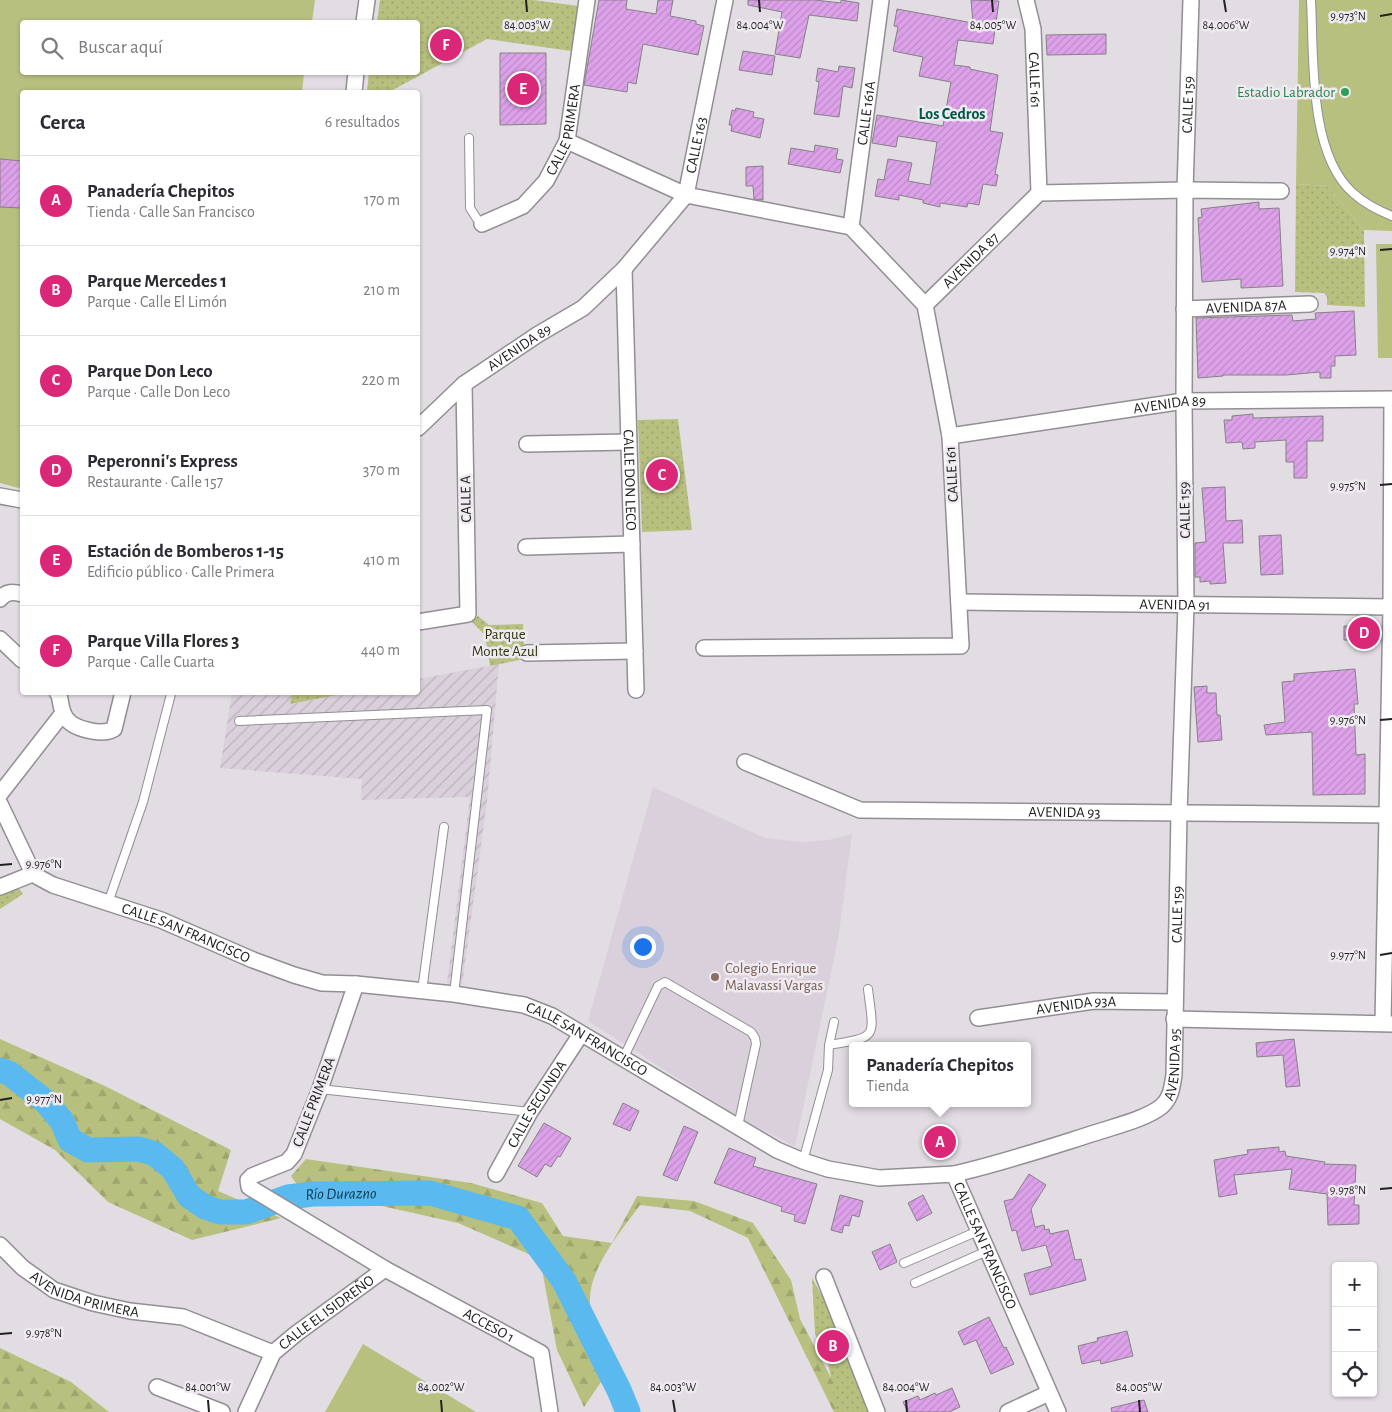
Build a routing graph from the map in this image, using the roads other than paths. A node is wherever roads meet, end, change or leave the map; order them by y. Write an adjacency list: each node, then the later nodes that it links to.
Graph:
1 (367, 0): 8 (street)
2 (587, 0): 12 (street, CALLE PRIMERA)
3 (724, 0): 16 (street, CALLE 163)
4 (881, 0): 19 (street, CALLE 161A)
5 (1026, 0): 15 (street, CALLE 161)
6 (1191, 0): 13 (street, CALLE 159)
7 (1311, 0): 17 (lane)
8 (364, 20)
9 (356, 75): 10 (street)
10 (354, 90)
11 (469, 138): 18 (lane)
12 (567, 142): 16 (street); 18 (street, CALLE PRIMERA)
13 (1185, 190): 14 (street); 15 (street); 23 (street, CALLE 159)
14 (1281, 191)
15 (1039, 192): 21 (street, AVENIDA 87)
16 (686, 195): 19 (street); 20 (street, CALLE 163)
17 (1392, 216)
18 (482, 224)
19 (851, 227): 21 (street)
20 (624, 269): 24 (street, AVENIDA 89); 29 (street, CALLE DON LECO)
21 (925, 304): 28 (street, CALLE 161)
22 (1310, 304): 23 (street, AVENIDA 87A)
23 (1184, 309): 26 (street, CALLE 159)
24 (464, 384): 27 (street, AVENIDA 89); 40 (street, CALLE A)
25 (1392, 399): 26 (street, AVENIDA 89); 39 (street)
26 (1184, 401): 28 (street, AVENIDA 89); 38 (street, CALLE 159)
27 (420, 426)
28 (950, 436): 37 (street, CALLE 161)
29 (628, 442): 30 (street); 33 (street, CALLE DON LECO)
30 (527, 444)
31 (0, 496): 32 (street)
32 (20, 500)
33 (632, 544): 34 (street); 43 (street, CALLE DON LECO)
34 (526, 547)
35 (20, 594): 36 (street)
36 (0, 599)
37 (959, 602): 38 (street, AVENIDA 91); 42 (street, CALLE 161)
38 (1186, 605): 39 (street, AVENIDA 91); 55 (street, CALLE 159)
39 (1392, 607): 56 (street)
40 (420, 622)
41 (0, 639): 45 (street)
42 (704, 648)
43 (635, 650): 44 (street); 46 (street, CALLE DON LECO)
44 (527, 653)
45 (20, 658)
46 (636, 690)
47 (59, 695): 50 (street)
48 (122, 695): 50 (street)
49 (171, 695): 60 (lane)
50 (63, 713): 53 (street)
51 (239, 722): 64 (lane)
52 (745, 762): 55 (street, AVENIDA 93)
53 (0, 794)
54 (0, 804): 58 (street, CALLE SAN FRANCISCO)
55 (1180, 814): 56 (street, AVENIDA 93); 65 (street, CALLE 159)
56 (1389, 815): 69 (street)
57 (444, 827): 63 (lane)
58 (35, 873): 59 (street); 60 (street, CALLE SAN FRANCISCO)
59 (0, 887)
60 (108, 903): 61 (street, CALLE SAN FRANCISCO)
61 (356, 984): 63 (street, CALLE SAN FRANCISCO); 73 (street, CALLE PRIMERA)
62 (868, 989): 71 (lane)
63 (422, 991): 64 (street, CALLE SAN FRANCISCO)
64 (454, 994): 70 (street, CALLE SAN FRANCISCO)
65 (1175, 1002): 66 (street, AVENIDA 93A); 67 (street, CALLE 159)
66 (978, 1018)
67 (1174, 1019): 69 (street, AVENIDA 95); 78 (street, AVENIDA 95)
68 (834, 1022): 71 (lane)
69 (1388, 1024)
70 (581, 1034): 72 (street, CALLE SAN FRANCISCO); 74 (street, CALLE SEGUNDA)
71 (829, 1045): 76 (lane)
72 (623, 1059): 75 (street, CALLE SAN FRANCISCO); 75 (lane)
73 (320, 1089): 74 (lane); 83 (street, CALLE PRIMERA)
74 (530, 1112): 77 (street, CALLE SEGUNDA)
75 (738, 1126): 76 (street, CALLE SAN FRANCISCO)
76 (803, 1161): 78 (street, CALLE SAN FRANCISCO)
77 (496, 1174)
78 (954, 1174): 79 (street, CALLE SAN FRANCISCO)
79 (978, 1231): 81 (street, CALLE SAN FRANCISCO); 82 (lane)
80 (0, 1245): 86 (street, AVENIDA PRIMERA)
81 (987, 1251): 85 (lane); 88 (street, CALLE SAN FRANCISCO)
82 (904, 1263)
83 (385, 1269): 86 (street, CALLE EL ISIDREÑO); 91 (street, ACCESO 1)
84 (824, 1277): 92 (street)
85 (915, 1283)
86 (274, 1353): 90 (street, CALLE EL ISIDREÑO)
87 (157, 1387): 89 (street)
88 (1049, 1393): 93 (street); 94 (street, CALLE SAN FRANCISCO)
89 (222, 1412)
90 (246, 1412)
91 (550, 1412)
92 (877, 1412)
93 (1008, 1412)
94 (1058, 1412)

